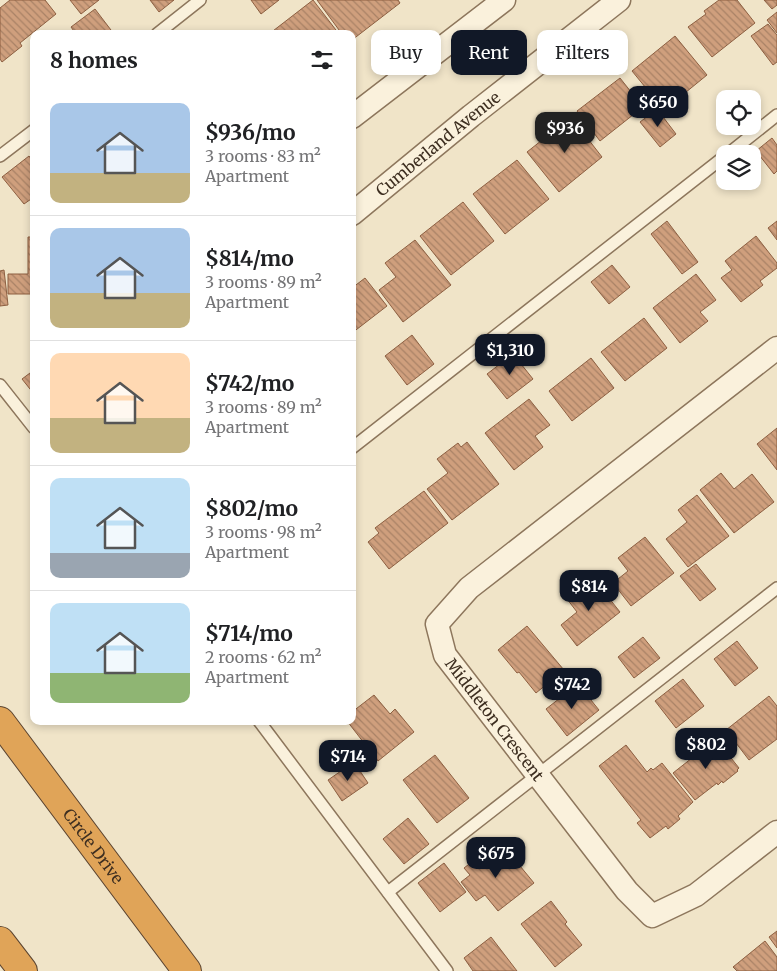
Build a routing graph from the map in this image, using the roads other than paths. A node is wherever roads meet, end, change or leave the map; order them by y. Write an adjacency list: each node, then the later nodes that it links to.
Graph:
1 (200, 0): 4 (lane)
2 (504, 0): 5 (street)
3 (619, 0): 11 (street, Cumberland Avenue)
4 (162, 30)
5 (356, 114)
6 (777, 115): 8 (lane)
7 (30, 133): 9 (lane)
8 (739, 145)
9 (0, 156)
10 (716, 163): 15 (lane)
11 (356, 211)
12 (777, 348): 19 (street, Middleton Crescent)
13 (0, 385): 14 (lane)
14 (30, 423)
15 (356, 445)
16 (777, 588): 19 (lane)
17 (0, 721): 24 (highway, Circle Drive)
18 (262, 725): 21 (lane)
19 (538, 775): 20 (street, Middleton Crescent); 21 (lane)
20 (777, 832)
21 (388, 892): 25 (lane)
22 (0, 941): 23 (highway)
23 (22, 971)
24 (187, 971)
25 (447, 971)

